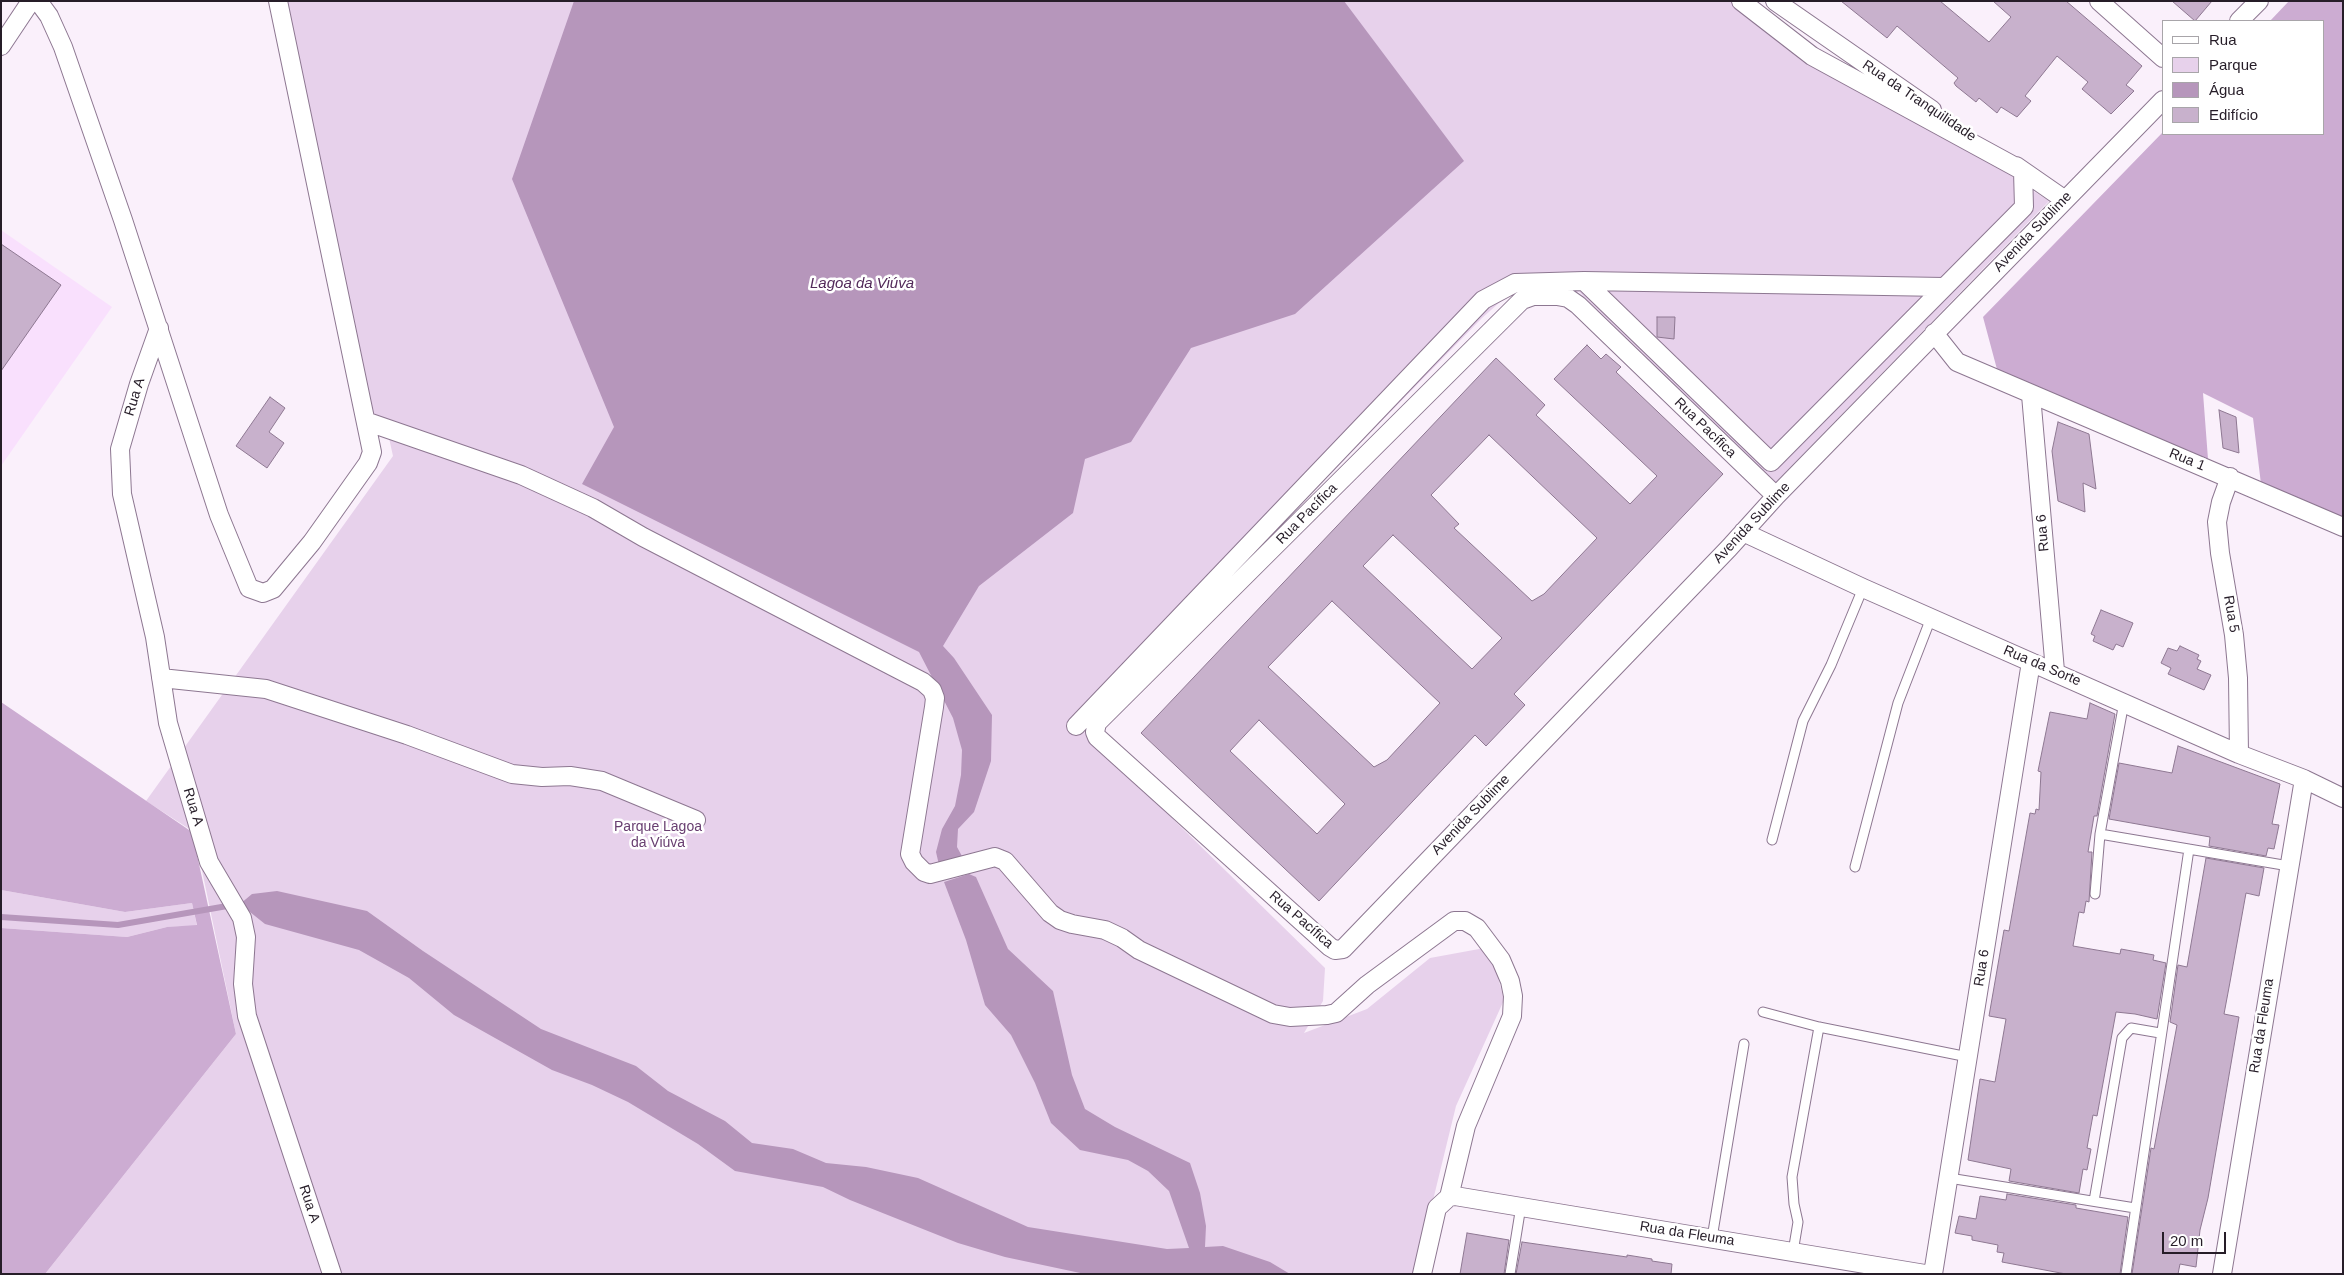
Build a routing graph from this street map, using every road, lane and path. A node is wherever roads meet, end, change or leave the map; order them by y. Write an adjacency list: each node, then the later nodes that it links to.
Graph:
1 (32, 1): 9 (street)
2 (38, 1): 16 (street)
3 (278, 1): 19 (street)
4 (1741, 1): 12 (street)
5 (1775, 1): 12 (street, Rua da Tranquilidade)
6 (2099, 1): 10 (street)
7 (2258, 1): 8 (street)
8 (2240, 20)
9 (1, 46)
10 (2162, 57)
11 (2162, 101): 13 (street, Avenida Sublime)
12 (2023, 171): 13 (street, Rua da Tranquilidade); 15 (street)
13 (2065, 200): 17 (street, Avenida Sublime)
14 (1584, 281): 15 (street); 15 (street); 30 (street)
15 (1944, 287)
16 (159, 328): 19 (street); 28 (street, Rua A)
17 (1934, 333): 18 (street, Rua 1); 21 (street, Avenida Sublime)
18 (2031, 395): 20 (street, Rua 1); 27 (street, Rua 6)
19 (368, 422): 48 (street)
20 (2230, 477): 22 (street, Rua 1); 31 (street, Rua 5)
21 (1776, 496): 23 (street, Avenida Sublime); 41 (street, Rua Pacífica)
22 (2343, 527)
23 (1743, 532): 24 (street, Rua da Sorte); 41 (street, Avenida Sublime)
24 (1863, 588): 25 (street, Rua da Sorte); 36 (lane)
25 (1931, 618): 26 (street, Rua da Sorte); 39 (lane)
26 (2031, 662): 27 (street, Rua da Sorte); 46 (street, Rua 6)
27 (2055, 671): 29 (street, Rua da Sorte)
28 (161, 678): 34 (street); 54 (street, Rua A)
29 (2124, 702): 31 (street, Rua da Sorte); 35 (lane)
30 (1076, 726)
31 (2239, 754): 32 (street, Rua da Sorte)
32 (2304, 779): 33 (street, Rua da Sorte); 38 (street, Rua da Fleuma)
33 (2343, 798)
34 (696, 820)
35 (2100, 834): 37 (lane); 40 (lane)
36 (1772, 840)
37 (2189, 849): 38 (lane); 44 (lane)
38 (2289, 866): 60 (street, Rua da Fleuma)
39 (1856, 867)
40 (2095, 894)
41 (1343, 949)
42 (1762, 1012): 43 (lane)
43 (1819, 1027): 46 (lane); 53 (lane)
44 (2160, 1032): 49 (lane); 51 (lane)
45 (1744, 1044): 52 (lane)
46 (1968, 1057): 47 (street, Rua 6)
47 (1949, 1178): 49 (lane); 58 (street, Rua 6)
48 (1449, 1197): 50 (street, Rua da Fleuma); 55 (street)
49 (2094, 1201): 51 (lane)
50 (1521, 1206): 52 (street, Rua da Fleuma); 56 (lane)
51 (2135, 1208): 59 (lane)
52 (1712, 1238): 53 (street, Rua da Fleuma)
53 (1793, 1252): 57 (street, Rua da Fleuma)
54 (332, 1274)
55 (1422, 1274)
56 (1510, 1274)
57 (1925, 1274)
58 (1933, 1274)
59 (2126, 1274)
60 (2222, 1274)

